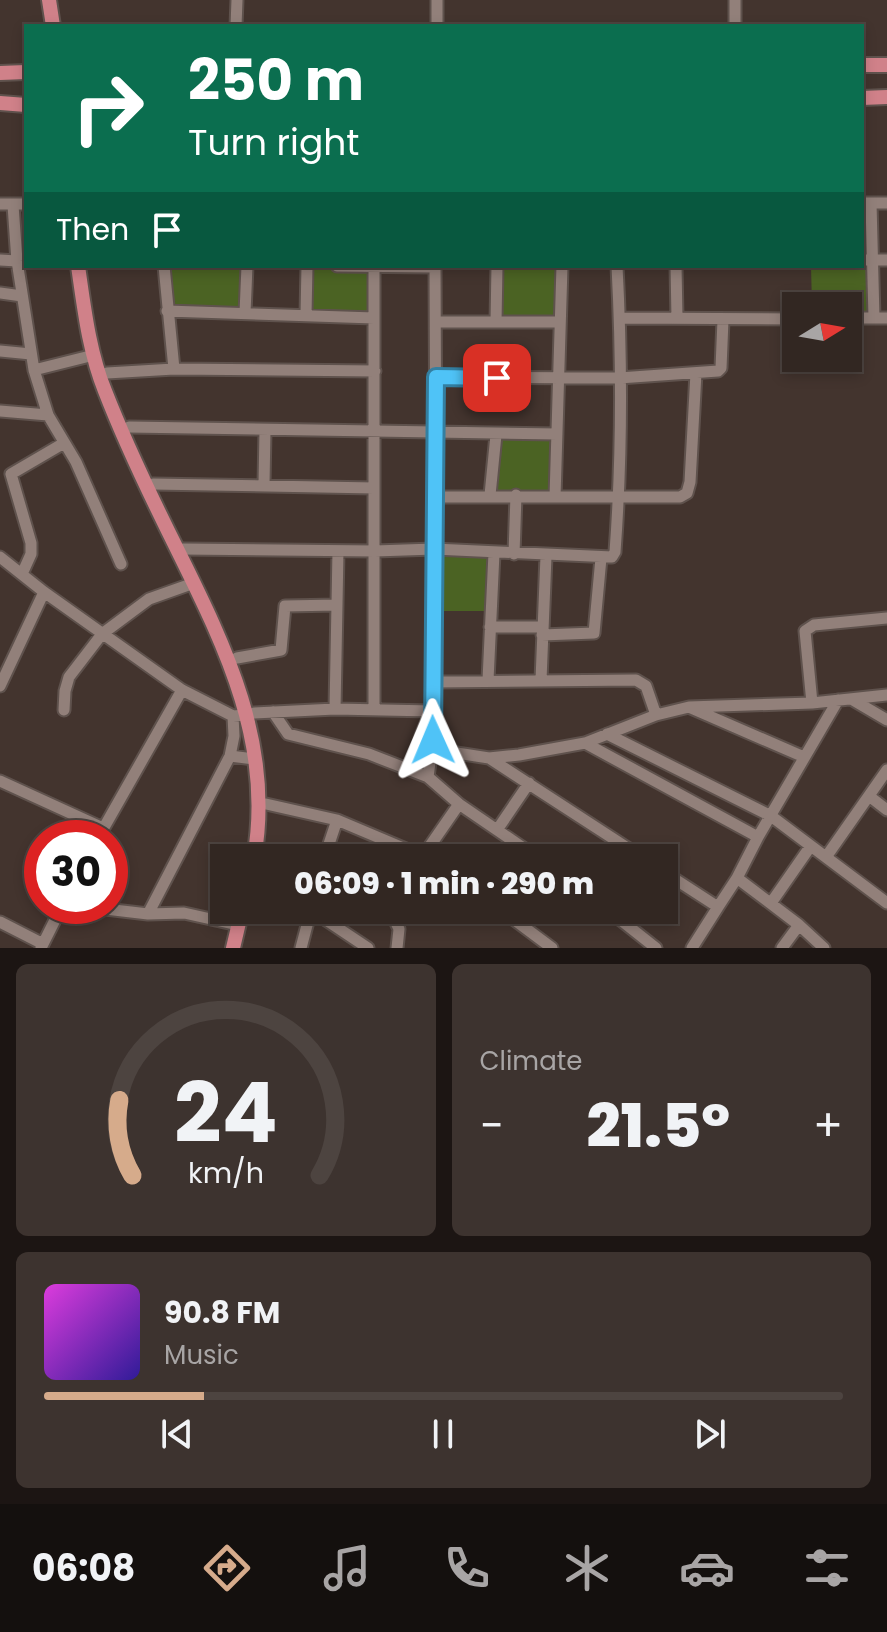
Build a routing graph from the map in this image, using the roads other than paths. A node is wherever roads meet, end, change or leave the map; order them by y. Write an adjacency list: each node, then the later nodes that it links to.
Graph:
1 (40, 0): 6 (main road)
2 (49, 0): 7 (main road)
3 (237, 0): 8 (street)
4 (437, 0): 9 (street)
5 (735, 0): 10 (street)
6 (43, 24)
7 (53, 24)
8 (236, 24)
9 (437, 24)
10 (735, 24)
11 (864, 65): 12 (main road)
12 (887, 65)
13 (24, 72): 14 (main road)
14 (0, 73)
15 (887, 97): 16 (main road)
16 (864, 98)
17 (0, 103): 18 (main road)
18 (24, 105)
19 (866, 203): 20 (street); 23 (street)
20 (887, 203)
21 (6, 205): 25 (street)
22 (0, 260): 25 (street)
23 (868, 260): 24 (street); 46 (street)
24 (887, 260)
25 (17, 261): 38 (street)
26 (78, 268): 55 (main road)
27 (86, 268): 59 (main road)
28 (164, 268): 39 (street)
29 (246, 268): 40 (street)
30 (307, 268): 41 (street)
31 (374, 268): 42 (street)
32 (435, 268): 50 (street)
33 (497, 268): 51 (street)
34 (562, 268): 52 (street)
35 (617, 268): 43 (street)
36 (676, 268): 44 (street)
37 (0, 293): 38 (street)
38 (22, 296): 54 (street)
39 (167, 311): 40 (street); 56 (street)
40 (245, 313): 41 (street)
41 (306, 315): 42 (street)
42 (374, 318): 58 (street)
43 (620, 318): 44 (street); 63 (street)
44 (677, 318): 49 (street)
45 (862, 318): 46 (street)
46 (874, 318): 47 (street)
47 (887, 318)
48 (782, 319): 49 (street)
49 (723, 320): 60 (street)
50 (436, 322): 51 (street); 61 (street)
51 (496, 322): 52 (street)
52 (560, 322): 62 (street)
53 (0, 351): 54 (street)
54 (31, 354): 57 (street)
55 (94, 355): 57 (street); 93 (main road)
56 (174, 369): 58 (street); 59 (street)
57 (34, 370): 65 (street)
58 (375, 371): 68 (street)
59 (107, 373): 66 (main road)
60 (696, 373): 63 (street); 81 (street)
61 (436, 377): 62 (street); 69 (street)
62 (559, 378): 63 (street); 70 (street)
63 (619, 378): 81 (street)
64 (0, 411): 65 (street)
65 (48, 415): 72 (street)
66 (129, 427): 67 (street); 74 (main road)
67 (265, 430): 68 (street); 75 (street)
68 (375, 431): 69 (street); 76 (street)
69 (435, 433): 71 (street); 79 (street)
70 (557, 434): 71 (street); 80 (street)
71 (496, 435): 77 (street)
72 (64, 443): 73 (street); 91 (street)
73 (6, 474): 92 (street)
74 (153, 484): 75 (street); 82 (main road)
75 (264, 484): 76 (street)
76 (374, 488): 85 (street)
77 (490, 495): 78 (street); 79 (street)
78 (516, 495): 80 (street); 87 (street)
79 (436, 497): 83 (street)
80 (555, 497): 81 (street)
81 (619, 498): 90 (street)
82 (183, 549): 84 (street); 100 (main road)
83 (434, 549): 85 (street); 86 (street); 103 (street)
84 (338, 551): 85 (street); 95 (street)
85 (375, 551): 113 (street)
86 (494, 553): 87 (street); 97 (street)
87 (514, 554): 88 (street)
88 (546, 556): 90 (street); 98 (street)
89 (0, 557): 92 (street)
90 (601, 558): 98 (street)
91 (121, 564)
92 (22, 574): 94 (street)
93 (194, 583): 99 (street); 116 (main road)
94 (44, 592): 99 (street); 104 (street)
95 (337, 605): 100 (street); 111 (street)
96 (887, 618): 109 (street)
97 (490, 627): 98 (street); 101 (street)
98 (542, 631): 102 (street)
99 (102, 634): 105 (street); 112 (street)
100 (237, 658): 116 (main road)
101 (488, 680): 102 (street); 103 (street)
102 (541, 680): 117 (street)
103 (432, 682): 114 (street)
104 (0, 686)
105 (182, 690): 116 (street); 136 (street)
106 (887, 695): 108 (street)
107 (838, 700): 108 (street); 109 (street); 123 (street)
108 (853, 700): 118 (street)
109 (812, 703): 110 (street)
110 (689, 707): 117 (street); 123 (street)
111 (335, 709): 113 (street); 115 (street)
112 (64, 710)
113 (374, 710): 114 (street)
114 (432, 711): 121 (street)
115 (273, 712): 116 (street); 127 (street)
116 (244, 714): 122 (street); 125 (main road); 131 (main road)
117 (656, 715): 119 (street)
118 (887, 720)
119 (607, 734): 120 (street); 134 (street)
120 (585, 743): 124 (street); 139 (street)
121 (431, 749): 124 (street); 127 (street)
122 (230, 756): 125 (street); 155 (street)
123 (804, 757): 134 (street)
124 (489, 758): 129 (street)
125 (254, 759): 140 (main road)
126 (887, 770): 130 (street)
127 (428, 777): 132 (street)
128 (0, 781): 135 (street)
129 (529, 783): 138 (street); 146 (street)
130 (869, 796): 133 (street); 148 (street)
131 (266, 804): 137 (street); 141 (main road)
132 (459, 804): 138 (street); 144 (street)
133 (887, 810)
134 (771, 816): 139 (street); 147 (street)
135 (75, 820)
136 (107, 820)
137 (337, 820): 142 (street); 143 (street)
138 (497, 830): 145 (street)
139 (758, 837): 149 (street)
140 (256, 844)
141 (264, 844)
142 (329, 844)
143 (388, 844)
144 (433, 844)
145 (518, 844)
146 (622, 844)
147 (810, 847): 148 (street); 151 (street)
148 (826, 857): 152 (street)
149 (737, 878): 151 (street); 153 (street)
150 (678, 881): 153 (street)
151 (771, 903): 166 (street)
152 (887, 903)
153 (718, 907): 174 (street)
154 (128, 912): 155 (street)
155 (148, 914): 156 (street)
156 (210, 915)
157 (0, 922): 167 (street)
158 (53, 924): 167 (street)
159 (240, 924): 168 (main road)
160 (246, 924): 168 (main road)
161 (307, 924): 169 (street)
162 (332, 924): 170 (street)
163 (397, 924): 171 (street)
164 (520, 924): 172 (street)
165 (626, 924): 173 (street)
166 (799, 925): 175 (street); 176 (street)
167 (42, 946)
168 (240, 947)
169 (301, 948)
170 (368, 948)
171 (397, 948)
172 (552, 948)
173 (656, 948)
174 (692, 948)
175 (782, 948)
176 (824, 948)

